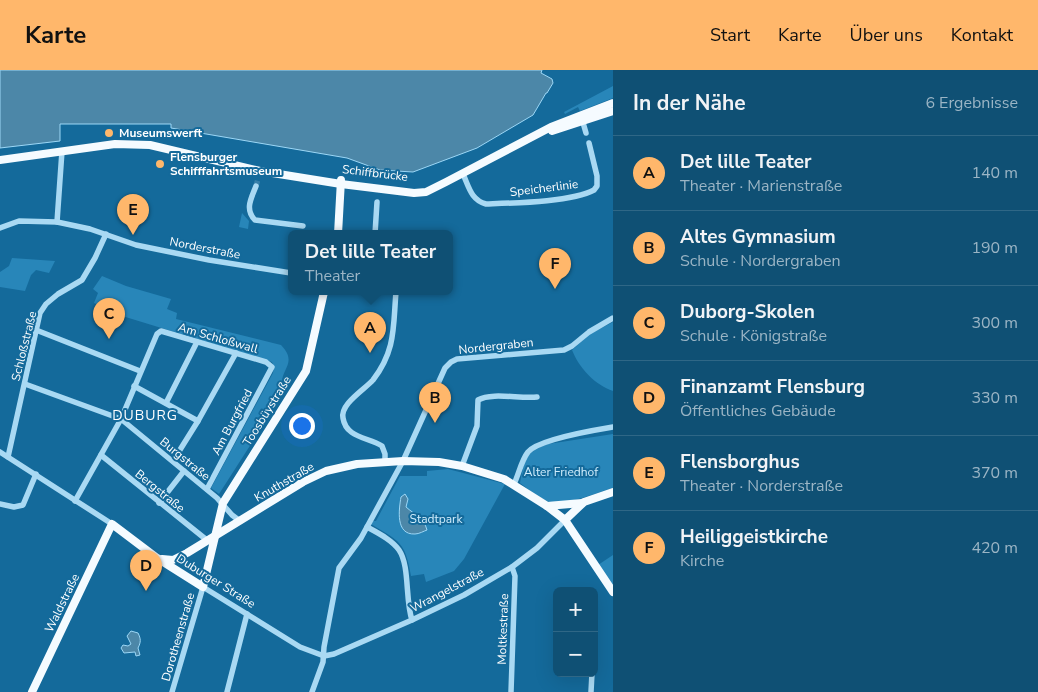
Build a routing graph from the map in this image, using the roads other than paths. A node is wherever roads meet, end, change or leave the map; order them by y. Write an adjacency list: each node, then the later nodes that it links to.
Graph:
1 (613, 103): 3 (main road)
2 (613, 111): 3 (main road)
3 (582, 117): 4 (street); 9 (main road, Schiffbrücke)
4 (586, 133)
5 (589, 143): 9 (street, Speicherlinie)
6 (62, 151): 7 (main road, Schiffbrücke); 8 (main road, Schiffbrücke); 13 (street)
7 (192, 154): 10 (main road, Schiffbrücke); 10 (main road, Schiffbrücke)
8 (0, 160)
9 (463, 174): 10 (main road, Schiffbrücke)
10 (341, 182): 16 (main road); 17 (main road)
11 (256, 186): 14 (street)
12 (377, 202): 18 (street)
13 (57, 222): 15 (street, Norderstraße); 19 (street, Norderstraße)
14 (303, 226)
15 (0, 228)
16 (333, 230)
17 (338, 230)
18 (375, 230)
19 (106, 234): 20 (street, Norderstraße); 24 (street, Schloßstraße)
20 (288, 273)
21 (323, 295): 50 (main road, Toosbüystraße)
22 (396, 295): 41 (street)
23 (613, 318): 40 (street, Nordergraben)
24 (36, 330): 28 (street); 29 (street, Schloßstraße)
25 (197, 342): 26 (street, Am Schloßwall); 28 (street, Am Schloßwall); 32 (street)
26 (236, 353): 27 (street, Am Schloßwall); 34 (street)
27 (270, 364): 46 (street, Am Burgfried)
28 (140, 371): 30 (street)
29 (24, 384): 33 (street, Burgstraße); 38 (street, Schloßstraße)
30 (134, 386): 32 (street); 33 (street)
31 (537, 397): 42 (street)
32 (166, 403): 34 (street)
33 (121, 419): 37 (street); 39 (street, Burgstraße)
34 (198, 421): 39 (street)
35 (613, 428): 45 (street)
36 (0, 452): 38 (street, Duburger Straße)
37 (101, 455): 48 (street); 49 (street, Bergstraße)
38 (8, 457): 44 (street, Duburger Straße)
39 (173, 461): 43 (street, Burgstraße)
40 (403, 461): 41 (main road, Knuthstraße); 42 (main road, Knuthstraße); 57 (street)
41 (385, 462): 55 (main road, Knuthstraße)
42 (462, 466): 45 (main road, Knuthstraße)
43 (184, 471): 46 (street, Burgstraße); 49 (street)
44 (36, 474): 48 (street, Duburger Straße); 52 (street)
45 (514, 484): 53 (main road, Knuthstraße)
46 (207, 489): 50 (street, Burgstraße)
47 (613, 492): 51 (main road)
48 (75, 500): 56 (street, Duburger Straße)
49 (159, 503): 58 (street, Bergstraße)
50 (223, 503): 55 (street, Burgstraße); 58 (main road, Toosbüystraße)
51 (582, 503): 53 (main road); 54 (main road)
52 (0, 504)
53 (547, 506): 54 (main road, Knuthstraße)
54 (565, 520): 61 (street, Wrangelstraße); 64 (main road, Knuthstraße)
55 (240, 521): 58 (main road, Knuthstraße)
56 (112, 524): 60 (main road, Duburger Straße); 69 (main road, Waldstraße)
57 (367, 527): 66 (street); 67 (street)
58 (211, 539): 59 (main road, Knuthstraße); 63 (main road, Toosbüystraße)
59 (188, 554): 60 (main road, Knuthstraße); 62 (main road)
60 (157, 558): 62 (main road, Duburger Straße)
61 (512, 567): 66 (street, Wrangelstraße); 73 (street, Moltkestraße)
62 (184, 575): 63 (main road, Duburger Straße)
63 (203, 587): 65 (street, Duburger Straße); 70 (street, Dorotheenstraße)
64 (613, 592)
65 (247, 614): 67 (street, Duburger Straße); 71 (street)
66 (412, 620): 67 (street, Wrangelstraße)
67 (324, 656): 72 (street)
68 (592, 677): 74 (street)
69 (32, 692)
70 (172, 692)
71 (227, 692)
72 (312, 692)
73 (511, 692)
74 (591, 692)

